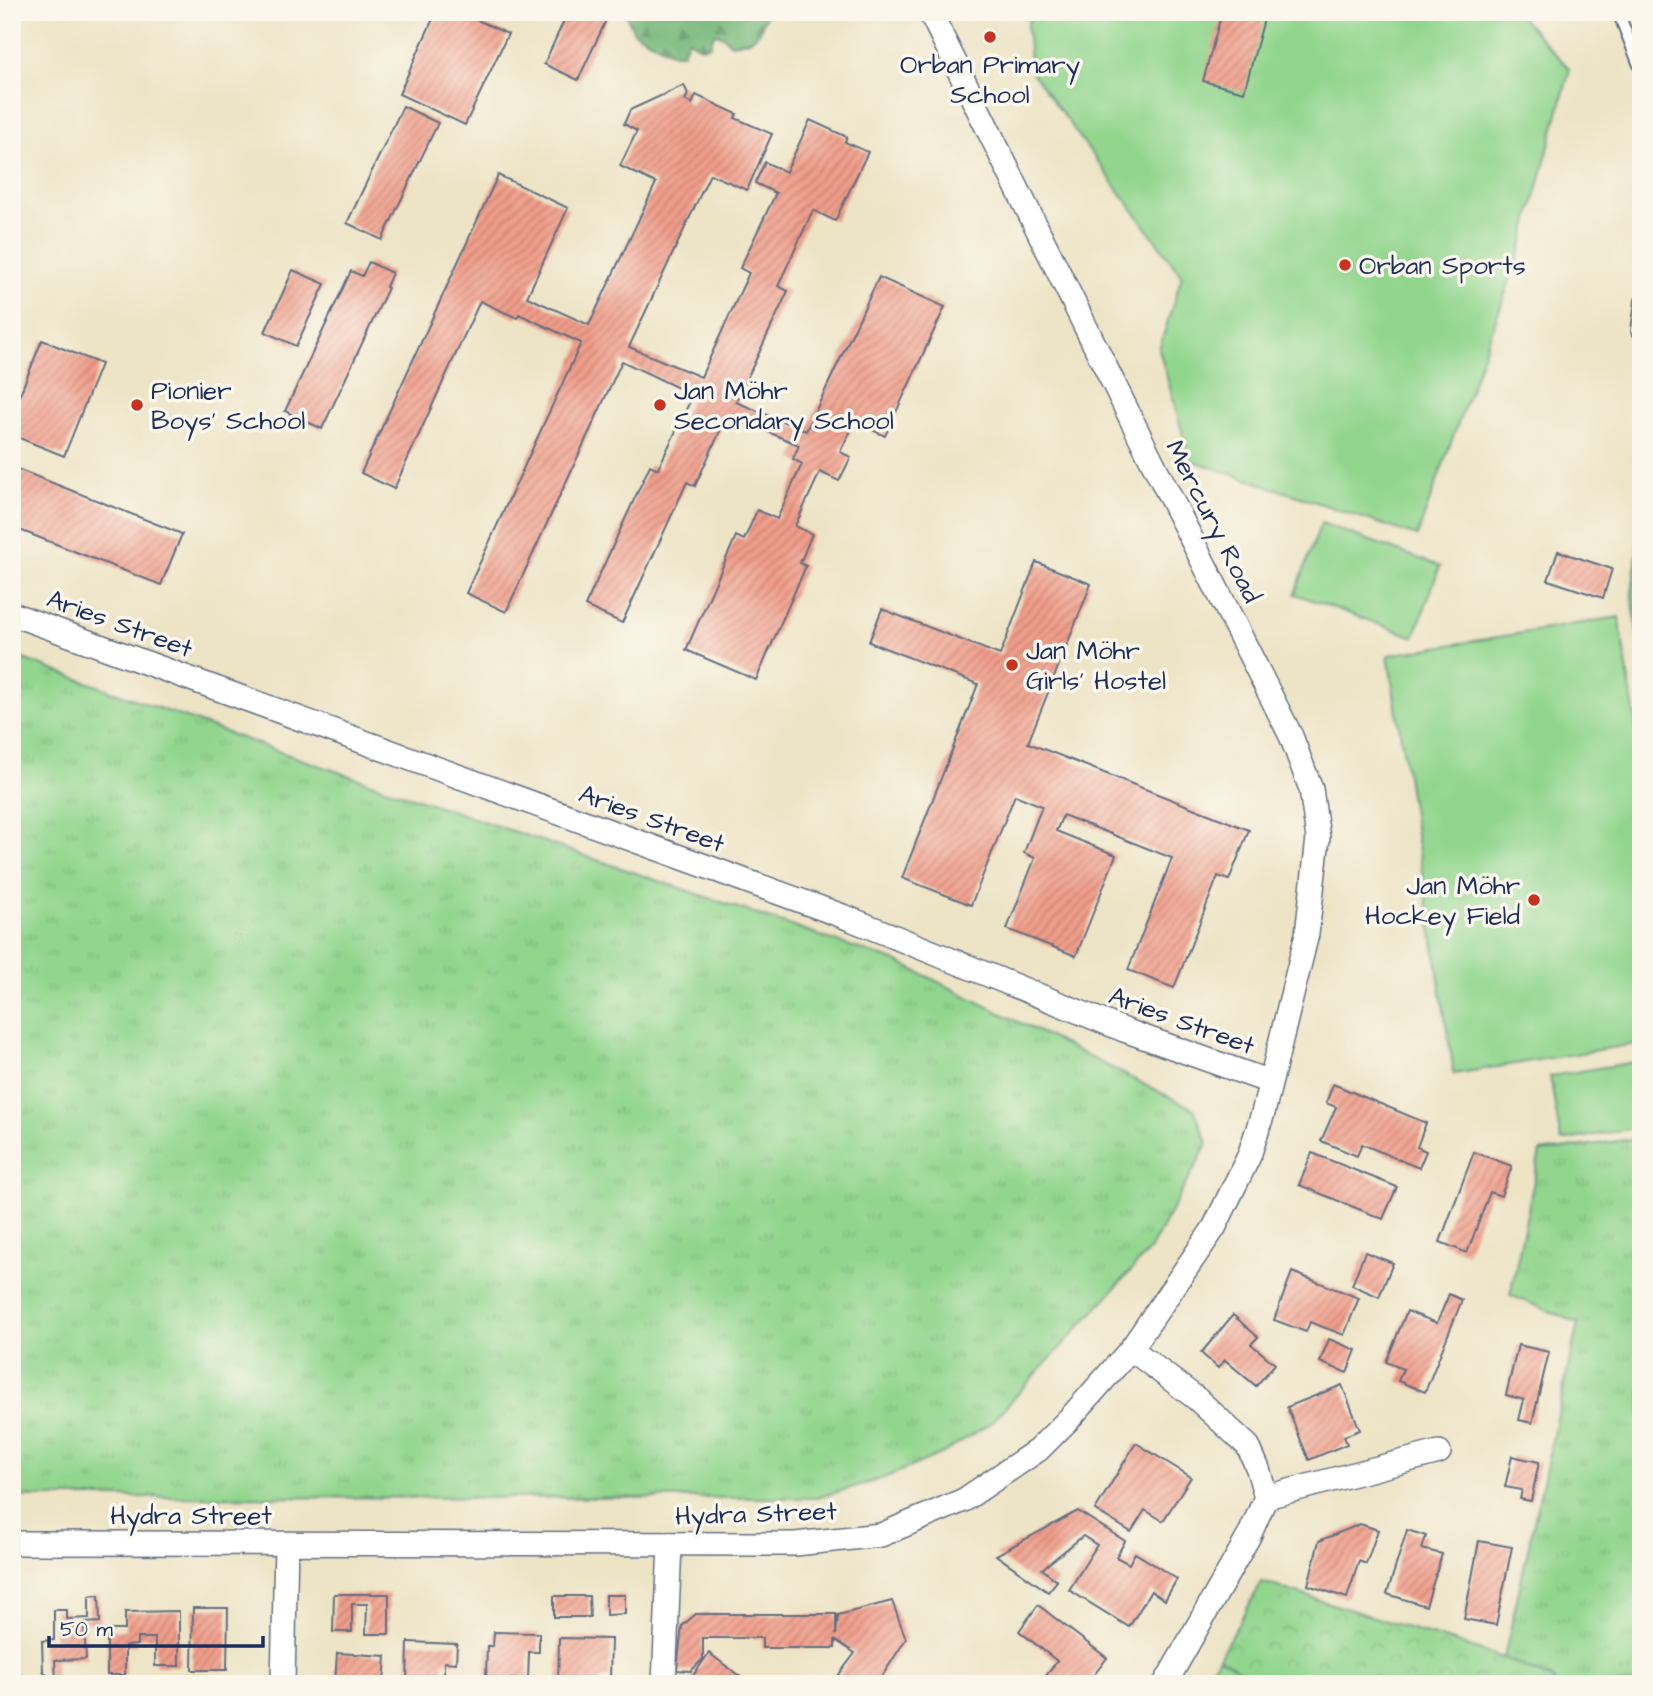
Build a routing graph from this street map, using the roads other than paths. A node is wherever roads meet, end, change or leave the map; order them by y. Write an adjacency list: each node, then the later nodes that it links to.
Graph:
1 (930, 12): 7 (street, Mercury Road)
2 (1618, 12): 3 (lane)
3 (1641, 71)
4 (1641, 301): 5 (lane)
5 (1637, 331)
6 (12, 614): 7 (street, Aries Street)
7 (1270, 1082): 8 (street, Hydra Street)
8 (1130, 1349): 10 (street); 13 (street, Hydra Street)
9 (1439, 1452): 10 (street)
10 (1266, 1497): 16 (street)
11 (12, 1543): 12 (street, Hydra Street)
12 (286, 1544): 13 (street, Hydra Street); 14 (street)
13 (670, 1544): 15 (street)
14 (283, 1684)
15 (664, 1684)
16 (1165, 1684)

